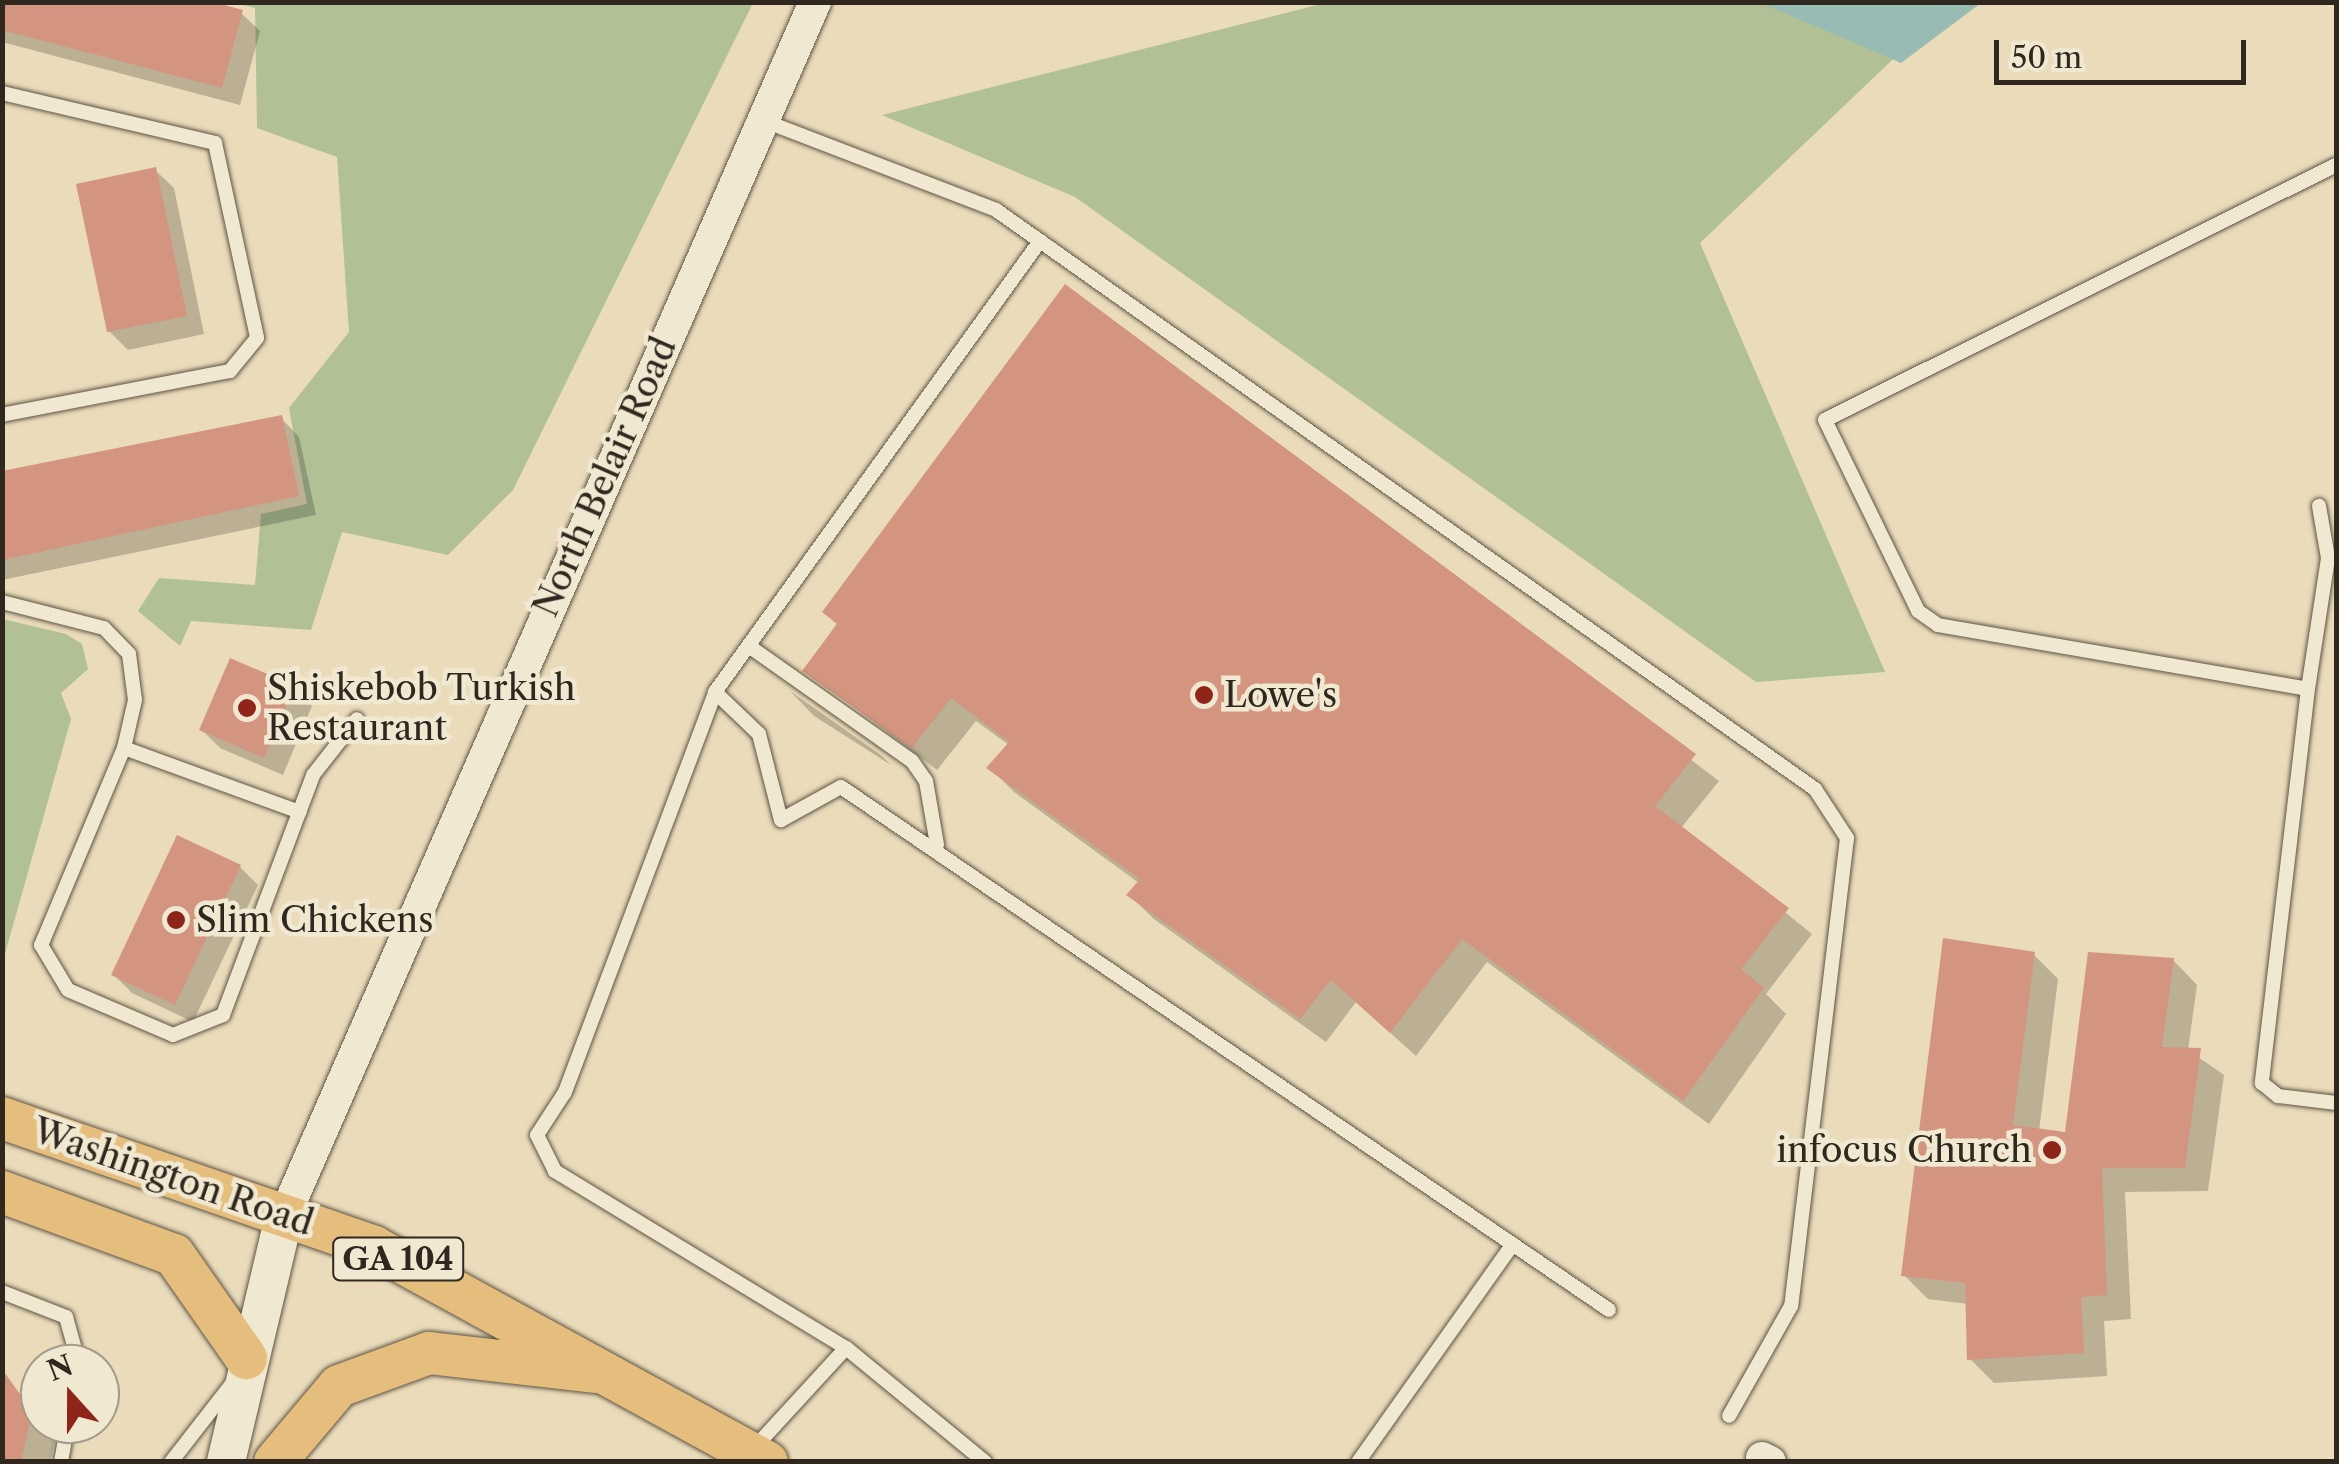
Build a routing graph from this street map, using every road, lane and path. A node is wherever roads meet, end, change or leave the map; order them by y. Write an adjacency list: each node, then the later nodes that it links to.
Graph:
1 (815, 2): 3 (street, North Belair Road)
2 (2, 94): 6 (lane)
3 (762, 120): 5 (lane); 19 (street, North Belair Road)
4 (2336, 165): 10 (lane)
5 (1040, 241): 9 (lane); 27 (lane)
6 (2, 416)
7 (2319, 506): 10 (lane)
8 (2, 602): 13 (lane)
9 (753, 648): 11 (lane); 15 (lane)
10 (2308, 689): 16 (lane)
11 (715, 692): 15 (lane); 24 (lane)
12 (357, 718): 14 (lane)
13 (124, 748): 14 (lane); 14 (lane)
14 (300, 812)
15 (937, 845): 20 (lane)
16 (2336, 1103)
17 (2, 1118): 19 (main road, Washington Road / GA 104)
18 (2, 1192): 25 (main road, Washington Road)
19 (284, 1217): 25 (main road, North Belair Road); 26 (main road, Washington Road / GA 104)
20 (1513, 1244): 22 (lane); 33 (lane)
21 (2, 1292): 23 (lane)
22 (1609, 1310)
23 (73, 1344)
24 (846, 1348): 28 (lane); 32 (lane)
25 (245, 1363): 29 (lane); 30 (main road, North Belair Road)
26 (617, 1375): 28 (main road, Washington Road / GA 104); 31 (main road)
27 (1729, 1416)
28 (759, 1457)
29 (170, 1462)
30 (226, 1462)
31 (275, 1462)
32 (984, 1462)
33 (1358, 1462)

